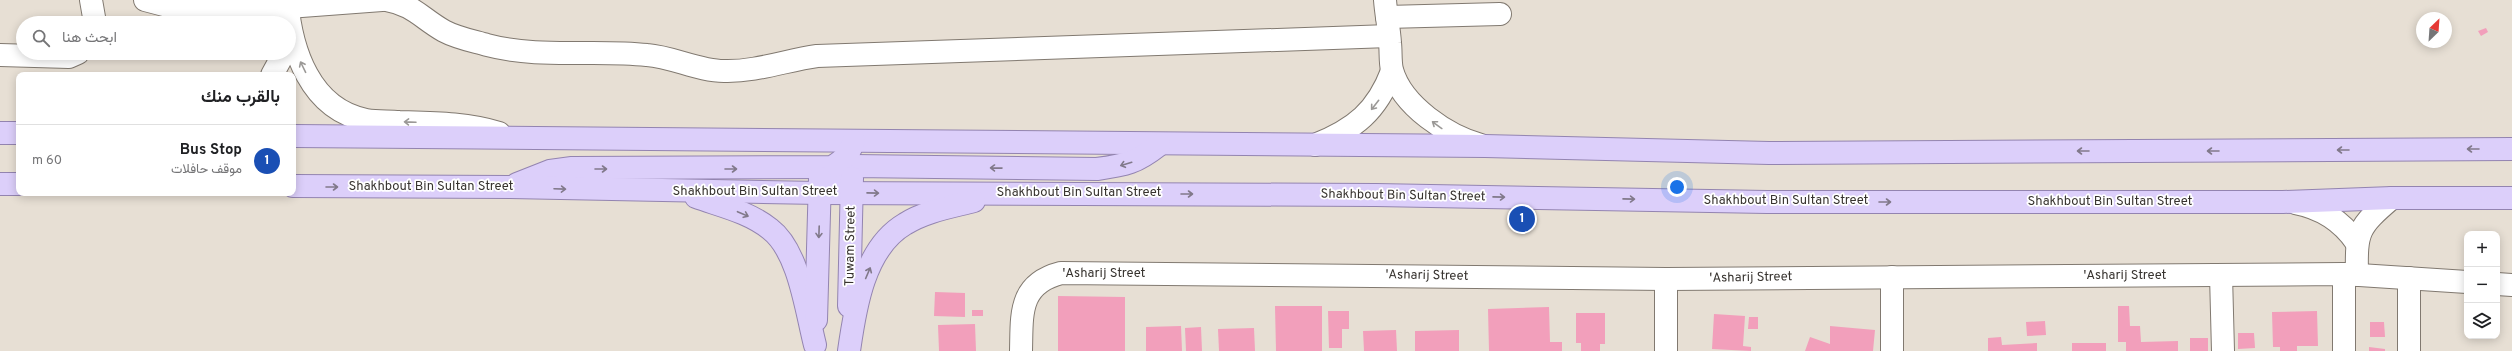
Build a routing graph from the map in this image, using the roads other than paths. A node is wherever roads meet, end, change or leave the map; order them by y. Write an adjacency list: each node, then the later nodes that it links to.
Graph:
1 (91, 0): 7 (street)
2 (145, 0): 5 (street)
3 (382, 0): 5 (street)
4 (386, 0): 9 (street)
5 (287, 3): 8 (street)
6 (1500, 14): 9 (street)
7 (94, 16)
8 (287, 16)
9 (1387, 18): 14 (street)
10 (296, 52): 19 (street, one-way to 10)
11 (0, 55): 12 (street)
12 (16, 55)
13 (280, 60): 15 (street)
14 (1392, 70): 23 (street, one-way to 23); 24 (street, one-way to 14)
15 (274, 72)
16 (0, 133): 17 (main road)
17 (16, 133)
18 (296, 136): 19 (main road)
19 (518, 138): 20 (main road)
20 (820, 141): 21 (main road); 27 (main road)
21 (854, 141): 22 (main road); 26 (main road, Tuwam Street); 27 (main road)
22 (1159, 144): 23 (main road); 26 (main road, one-way to 26)
23 (1315, 145): 24 (main road)
24 (1485, 146): 25 (main road, one-way to 24)
25 (2512, 149)
26 (853, 166): 33 (main road, Tuwam Street); 34 (main road)
27 (820, 168): 31 (main road, one-way to 27); 34 (main road)
28 (0, 184): 29 (main road)
29 (16, 184)
30 (296, 186): 31 (main road, Shakhbout Bin Sultan Street, one-way to 31)
31 (510, 187): 32 (main road, Shakhbout Bin Sultan Street, one-way to 32)
32 (680, 192): 34 (main road, Shakhbout Bin Sultan Street); 49 (main road, one-way to 49)
33 (852, 192): 34 (main road, Shakhbout Bin Sultan Street); 35 (main road, Shakhbout Bin Sultan Street, one-way to 35); 51 (main road, Tuwam Street)
34 (820, 193): 40 (main road, one-way to 40)
35 (1008, 193): 38 (main road, Shakhbout Bin Sultan Street, one-way to 38); 51 (main road, one-way to 35)
36 (2392, 198): 37 (main road, Shakhbout Bin Sultan Street); 38 (main road, Shakhbout Bin Sultan Street); 39 (street)
37 (2512, 198)
38 (2284, 202): 39 (street)
39 (2356, 242): 42 (street)
40 (818, 261): 49 (main road); 50 (main road)
41 (2221, 275): 42 (street, 'Asharij Street); 43 (street, 'Asharij Street); 55 (street)
42 (2351, 275): 44 (street, 'Asharij Street); 56 (street)
43 (1892, 277): 45 (street, 'Asharij Street); 54 (street)
44 (2409, 278): 46 (street, 'Asharij Street); 57 (street)
45 (1666, 279): 52 (street, 'Asharij Street); 53 (street)
46 (2464, 282)
47 (2500, 284): 48 (street)
48 (2512, 285)
49 (815, 348)
50 (842, 351)
51 (848, 351)
52 (1021, 351)
53 (1666, 351)
54 (1892, 351)
55 (2223, 351)
56 (2344, 351)
57 (2409, 351)

